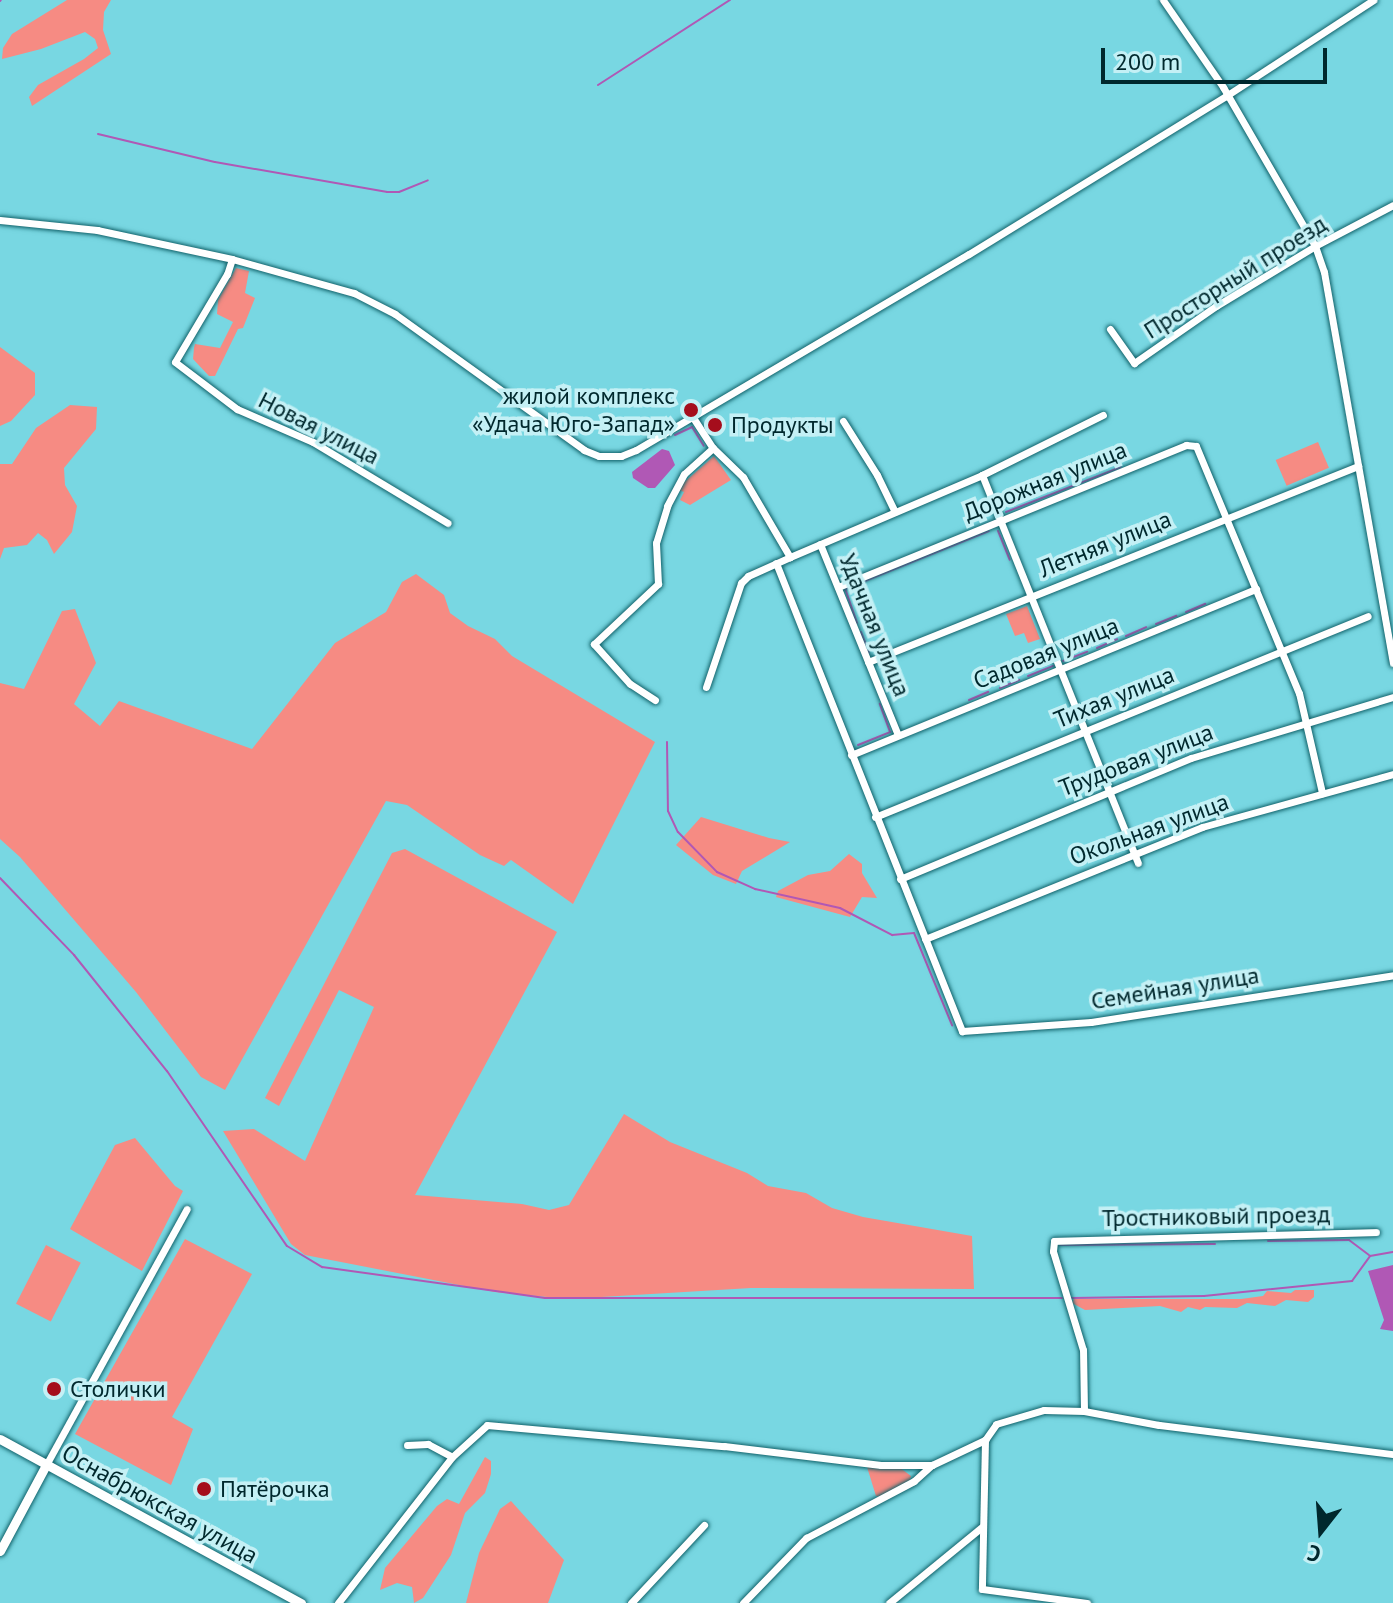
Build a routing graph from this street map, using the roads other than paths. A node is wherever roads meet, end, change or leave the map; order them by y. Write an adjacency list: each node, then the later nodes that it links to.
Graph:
1 (1163, 0): 3 (street)
2 (1373, 0): 3 (street)
3 (1226, 96): 6 (street); 10 (street)
4 (1393, 205): 6 (street, Просторный проезд)
5 (0, 220): 7 (street)
6 (1315, 246): 8 (street, Просторный проезд); 13 (street)
7 (232, 259): 10 (street); 18 (street, Новая улица)
8 (1110, 329)
9 (1103, 415): 14 (street)
10 (692, 416): 12 (street)
11 (843, 421): 15 (street)
12 (713, 448): 20 (street); 32 (street)
13 (1358, 466): 16 (street, Летняя улица); 28 (street)
14 (982, 475): 15 (street); 17 (street)
15 (895, 512): 19 (street)
16 (1227, 516): 17 (street, Дорожная улица); 23 (street); 24 (street, Летняя улица)
17 (1001, 520): 22 (street, Дорожная улица); 24 (street)
18 (448, 523)
19 (820, 544): 20 (street, Удачная улица); 22 (street, Удачная улица)
20 (790, 557): 21 (street, Удачная улица)
21 (776, 563): 30 (street, Удачная улица); 36 (street)
22 (838, 587): 27 (street, Удачная улица)
23 (1256, 589): 26 (street); 29 (street, Садовая улица)
24 (1031, 596): 27 (street, Летняя улица); 29 (street)
25 (1368, 616): 26 (street, Тихая улица)
26 (1281, 651): 33 (street); 34 (street, Тихая улица)
27 (868, 662): 35 (street, Удачная улица)
28 (1393, 663)
29 (1058, 670): 34 (street); 35 (street, Садовая улица)
30 (706, 687)
31 (1393, 697): 33 (street, Трудовая улица)
32 (655, 700)
33 (1303, 722): 38 (street, Трудовая улица); 39 (street)
34 (1083, 731): 38 (street); 40 (street, Тихая улица)
35 (898, 735): 36 (street, Садовая улица)
36 (851, 755): 40 (street)
37 (1393, 774): 39 (street, Окольная улица)
38 (1108, 791): 41 (street); 43 (street, Трудовая улица)
39 (1322, 793): 41 (street, Окольная улица)
40 (875, 817): 43 (street)
41 (1133, 853): 42 (street); 44 (street, Окольная улица)
42 (1138, 863)
43 (900, 879): 44 (street)
44 (925, 939): 45 (street, Семейная улица)
45 (1393, 975)
46 (187, 1209): 54 (street)
47 (1376, 1232): 48 (street, Тростниковый проезд)
48 (1084, 1411): 50 (street); 52 (street)
49 (0, 1439): 54 (street, Оснабрюкская улица)
50 (985, 1440): 55 (street); 57 (street)
51 (407, 1445): 53 (street)
52 (1393, 1454)
53 (452, 1457): 55 (street); 61 (street)
54 (46, 1465): 58 (street); 60 (street, Оснабрюкская улица)
55 (932, 1465): 63 (street)
56 (704, 1525): 62 (street)
57 (982, 1527): 59 (street); 64 (street)
58 (0, 1551)
59 (1009, 1593): 65 (street); 66 (street)
60 (301, 1603)
61 (338, 1603)
62 (631, 1603)
63 (743, 1603)
64 (889, 1603)
65 (1003, 1603)
66 (1087, 1603)

